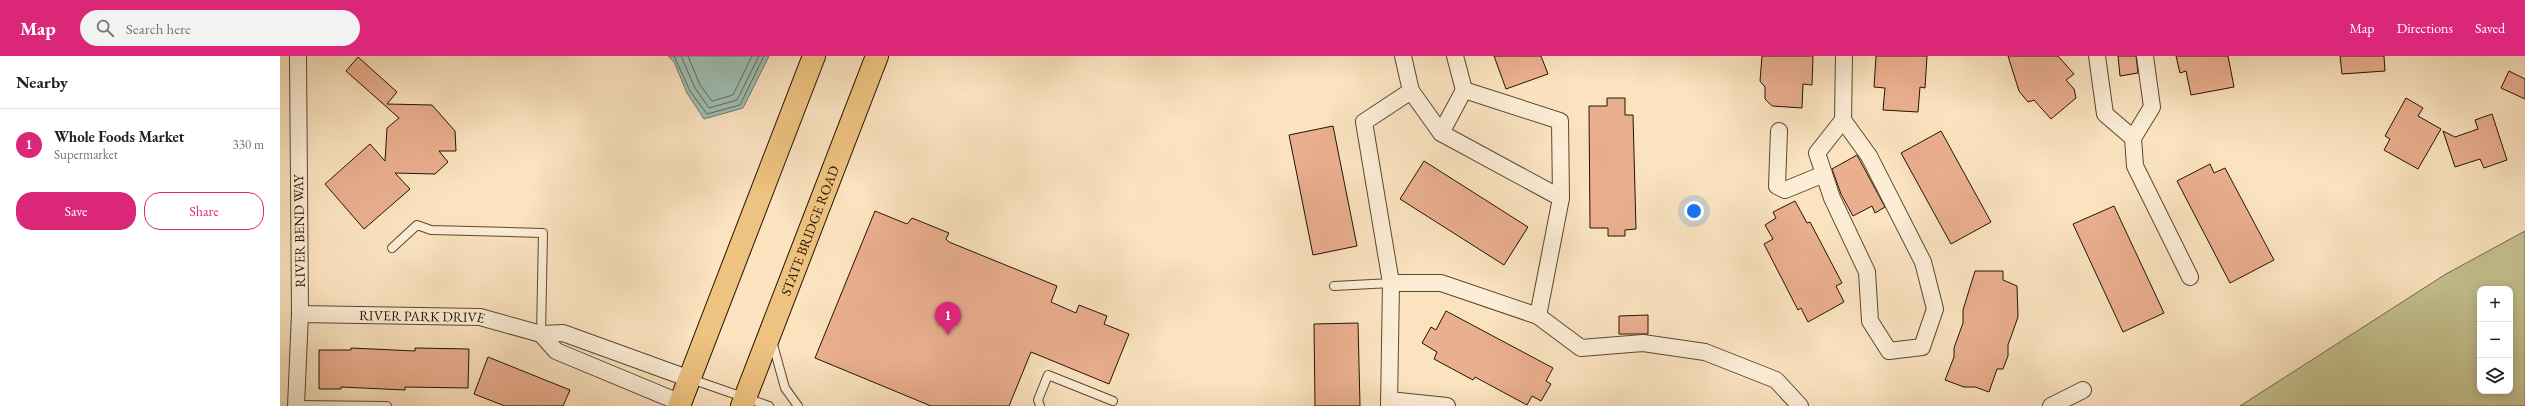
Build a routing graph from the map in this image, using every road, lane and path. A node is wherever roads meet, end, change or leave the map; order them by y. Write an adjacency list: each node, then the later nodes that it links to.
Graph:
1 (298, 56): 21 (street, RIVER BEND WAY)
2 (814, 56): 25 (highway)
3 (877, 56): 24 (highway, STATE BRIDGE ROAD)
4 (1403, 56): 10 (street)
5 (1455, 56): 9 (street)
6 (1844, 56): 11 (street)
7 (2097, 56): 14 (street)
8 (2145, 56): 14 (street)
9 (1464, 90): 13 (street); 16 (street)
10 (1411, 91): 13 (street); 19 (street)
11 (1844, 120): 15 (street); 15 (street)
12 (1779, 131): 15 (street)
13 (1441, 133): 16 (street)
14 (2132, 138): 18 (street)
15 (1824, 174)
16 (1561, 198): 22 (street)
17 (392, 248): 23 (lane)
18 (2190, 278)
19 (1391, 283): 20 (lane); 22 (street); 29 (street)
20 (1334, 286)
21 (300, 314): 23 (street, RIVER PARK DRIVE); 31 (street, RIVER BEND WAY)
22 (1538, 316): 37 (street)
23 (542, 334): 25 (street, RIVER PARK DRIVE); 30 (street)
24 (770, 334): 28 (highway, STATE BRIDGE ROAD); 34 (lane)
25 (690, 379): 28 (lane); 30 (highway)
26 (2083, 390): 38 (street)
27 (1113, 401): 35 (lane)
28 (744, 402): 33 (lane)
29 (1389, 403): 36 (street)
30 (683, 405)
31 (296, 406): 32 (lane)
32 (387, 406)
33 (769, 406)
34 (798, 406)
35 (1040, 406)
36 (1447, 406)
37 (1800, 406)
38 (2052, 406)

